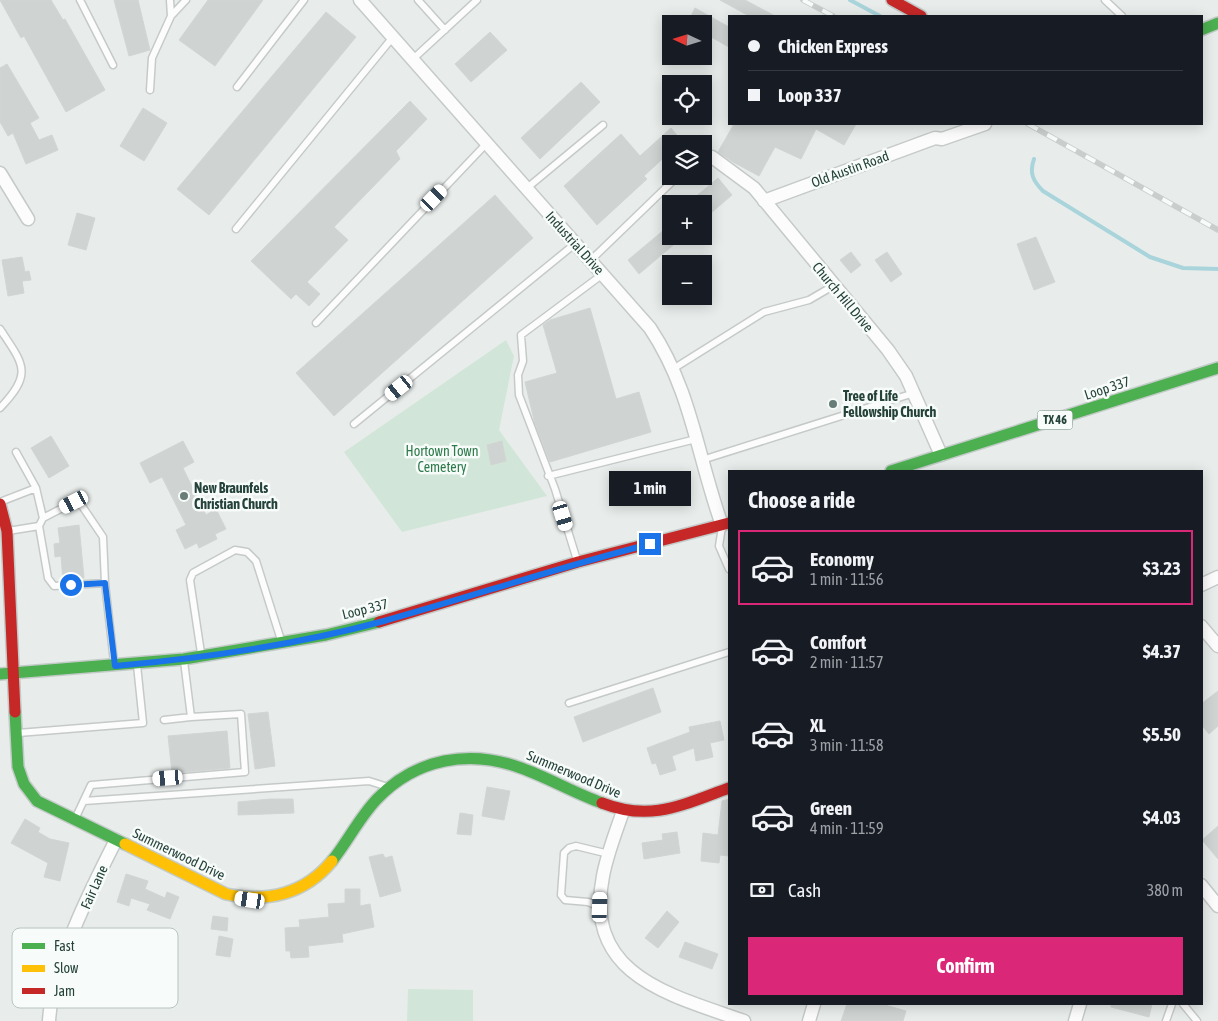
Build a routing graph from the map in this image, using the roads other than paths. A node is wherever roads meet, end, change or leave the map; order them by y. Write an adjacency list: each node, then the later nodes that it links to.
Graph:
1 (80, 0): 16 (lane)
2 (170, 0): 12 (lane)
3 (186, 0): 12 (lane)
4 (304, 0): 17 (lane)
5 (360, 0): 14 (street, Industrial Drive)
6 (418, 0): 13 (lane)
7 (476, 0): 13 (lane)
8 (892, 0): 10 (street)
9 (1105, 0): 11 (lane)
10 (919, 15)
11 (1121, 15)
12 (171, 16): 18 (lane)
13 (444, 30): 15 (lane)
14 (393, 37): 15 (street, Industrial Drive); 30 (lane)
15 (413, 59): 23 (street, Industrial Drive)
16 (113, 65)
17 (237, 87)
18 (150, 90)
19 (603, 125): 27 (lane)
20 (958, 125): 22 (street, Old Austin Road)
21 (982, 125): 22 (street, Old Austin Road)
22 (936, 138): 28 (street, Old Austin Road)
23 (487, 143): 27 (street, Industrial Drive); 35 (lane)
24 (712, 161): 28 (street, Church Hill Drive)
25 (0, 173): 29 (street)
26 (669, 185): 32 (lane)
27 (527, 188): 31 (street, Industrial Drive)
28 (764, 201): 34 (street, Church Hill Drive)
29 (28, 219)
30 (236, 229)
31 (576, 243): 32 (street, Industrial Drive); 41 (lane)
32 (591, 260): 33 (street, Industrial Drive)
33 (603, 274): 38 (street, Industrial Drive); 48 (lane)
34 (833, 286): 38 (lane); 39 (street, Church Hill Drive)
35 (316, 323)
36 (0, 329): 40 (lane)
37 (1218, 368): 44 (street, Loop 337 / TX 46)
38 (673, 369): 42 (street, Industrial Drive)
39 (915, 395): 44 (street); 45 (lane)
40 (0, 408)
41 (354, 424)
42 (696, 439): 45 (street, Industrial Drive); 48 (lane)
43 (16, 452): 49 (lane)
44 (941, 455): 46 (street, Loop 337 / TX 46)
45 (702, 460): 53 (street, Industrial Drive)
46 (927, 466): 47 (street, Loop 337 / TX 46)
47 (898, 470)
48 (548, 476): 55 (lane)
49 (36, 488): 50 (lane); 51 (lane)
50 (0, 503): 54 (street, Summerwood Drive)
51 (42, 518): 52 (lane); 58 (lane)
52 (39, 526): 54 (lane); 58 (lane)
53 (726, 527): 55 (street, Loop 337); 56 (lane)
54 (7, 531): 68 (street, Summerwood Drive)
55 (578, 562): 61 (street, Loop 337)
56 (728, 567)
57 (1218, 576): 59 (street)
58 (105, 583): 67 (lane)
59 (1203, 584)
60 (1203, 628): 62 (street)
61 (281, 643): 64 (street, Loop 337); 64 (lane)
62 (1218, 646)
63 (728, 652): 70 (lane)
64 (202, 657): 65 (street, Loop 337)
65 (184, 659): 66 (street, Loop 337); 71 (lane)
66 (137, 664): 67 (street, Loop 337); 73 (lane)
67 (115, 666): 68 (street, Loop 337)
68 (14, 673): 69 (street, Loop 337); 73 (street, Summerwood Drive)
69 (0, 674)
70 (569, 703)
71 (191, 717): 72 (lane); 76 (lane)
72 (164, 720)
73 (18, 733): 78 (street, Summerwood Drive)
74 (390, 788): 76 (lane); 77 (street, Summerwood Drive); 79 (street, Summerwood Drive)
75 (728, 788): 77 (street, Summerwood Drive)
76 (84, 801): 78 (lane)
77 (623, 811): 80 (street)
78 (75, 819): 79 (street, Summerwood Drive)
79 (116, 840): 84 (street, Fair Lane)
80 (609, 854): 83 (street); 83 (lane)
81 (1203, 887): 82 (street)
82 (1218, 906)
83 (600, 907): 91 (street)
84 (76, 928)
85 (814, 1005): 92 (street)
86 (1080, 1005): 93 (street)
87 (1172, 1005): 94 (lane)
88 (1184, 1005): 95 (lane)
89 (51, 1008): 90 (street, Fair Lane)
90 (49, 1021)
91 (744, 1021)
92 (809, 1021)
93 (1075, 1021)
94 (1166, 1021)
95 (1197, 1021)

